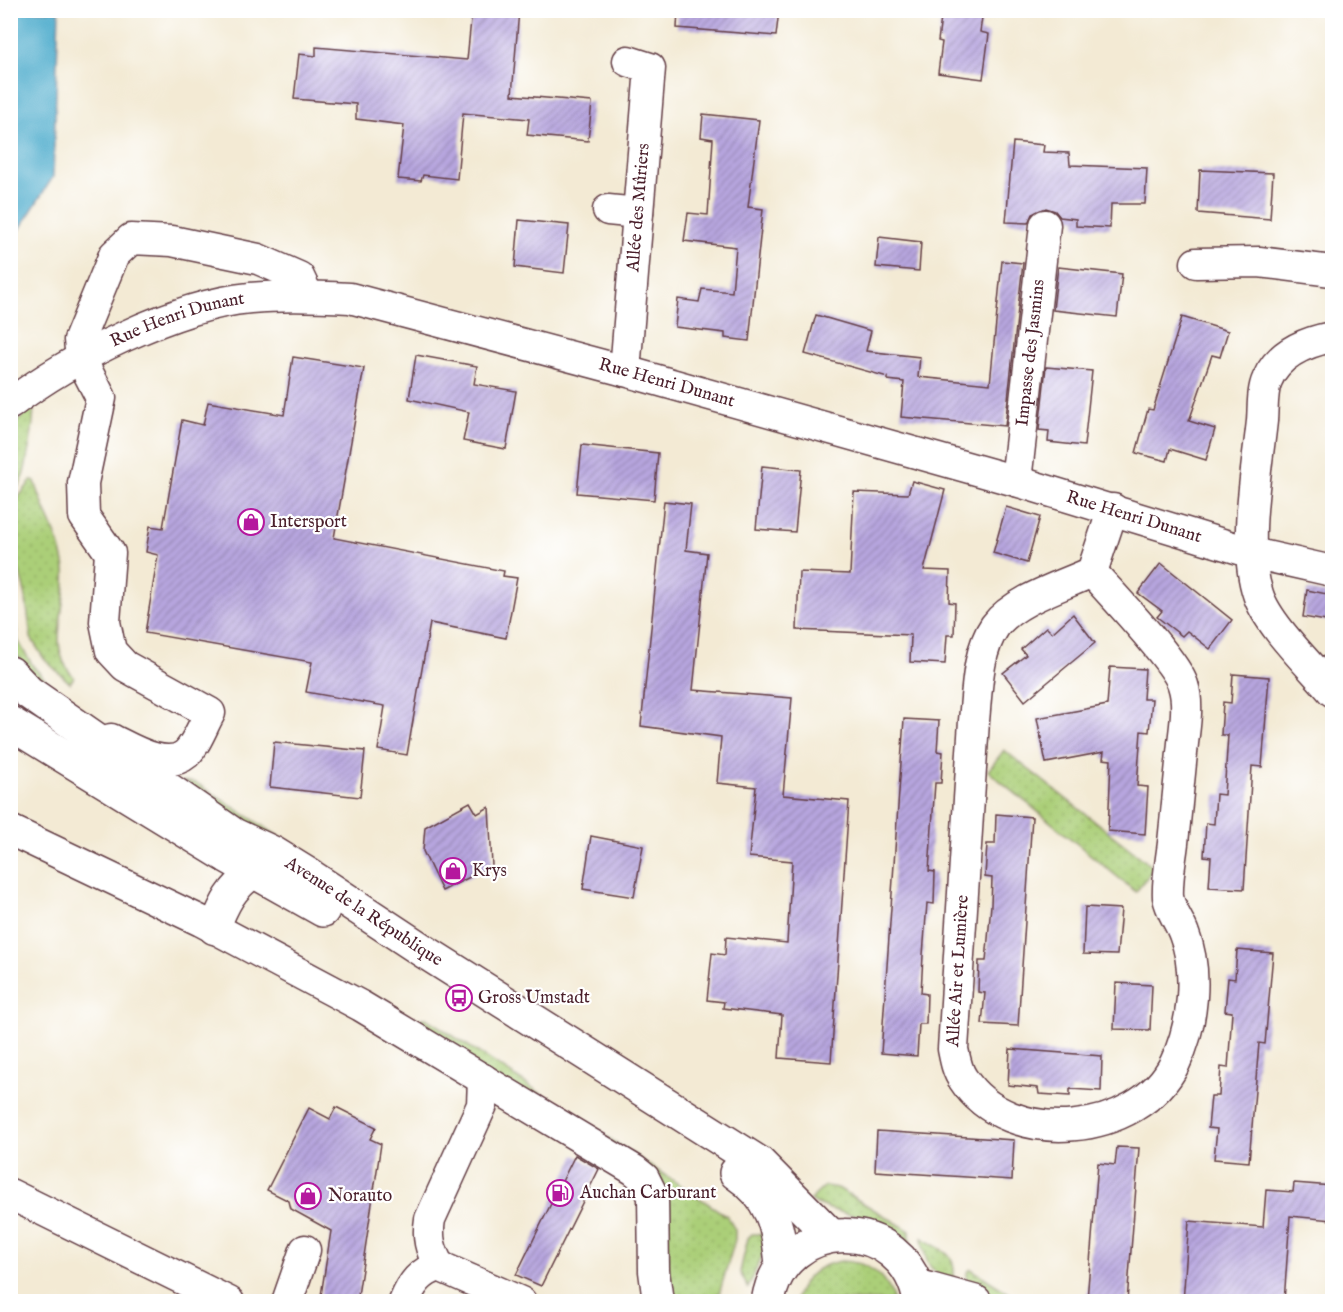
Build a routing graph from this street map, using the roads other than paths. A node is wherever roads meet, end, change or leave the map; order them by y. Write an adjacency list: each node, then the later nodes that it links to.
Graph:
1 (628, 61): 3 (street, Allée des Mûriers)
2 (608, 210): 3 (street)
3 (638, 213): 10 (street, Allée des Mûriers)
4 (1045, 225): 12 (street, Impasse des Jasmins)
5 (1196, 263): 6 (street)
6 (1332, 271)
7 (308, 296): 9 (street, Rue Henri Dunant); 9 (street); 10 (street, Rue Henri Dunant)
8 (1332, 337): 14 (street)
9 (81, 359): 11 (street, Rue Henri Dunant); 20 (street)
10 (625, 371): 12 (street, Rue Henri Dunant)
11 (10, 404)
12 (1016, 480): 13 (street, Rue Henri Dunant)
13 (1113, 509): 14 (street, Rue Henri Dunant); 16 (street)
14 (1252, 553): 15 (street, Rue Henri Dunant); 18 (street)
15 (1332, 571)
16 (1092, 572): 16 (street, Allée Air et Lumière)
17 (10, 673): 20 (main road, Avenue de la République)
18 (1332, 691)
19 (10, 723): 22 (main road, Avenue de la République)
20 (74, 724): 26 (main road, Avenue de la République)
21 (10, 830): 23 (street)
22 (254, 872): 23 (street); 29 (main road, Avenue de la République)
23 (214, 928): 24 (street)
24 (483, 1079): 28 (street); 36 (street)
25 (10, 1194): 32 (street)
26 (831, 1236): 29 (main road); 30 (main road)
27 (305, 1250): 33 (street)
28 (439, 1266): 34 (street); 35 (street)
29 (782, 1266): 31 (main road)
30 (918, 1294): 37 (main road)
31 (767, 1300)
32 (229, 1302)
33 (287, 1302)
34 (404, 1302)
35 (521, 1302)
36 (658, 1302)
37 (975, 1302)

